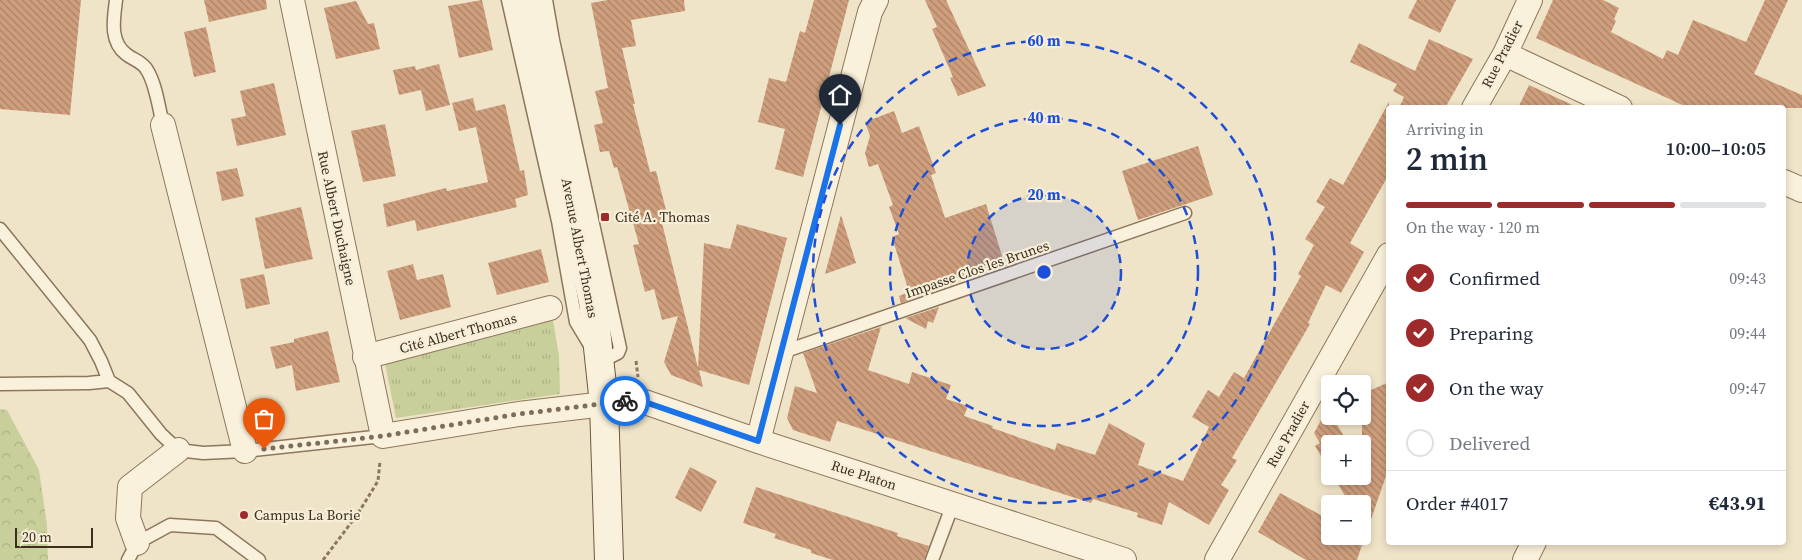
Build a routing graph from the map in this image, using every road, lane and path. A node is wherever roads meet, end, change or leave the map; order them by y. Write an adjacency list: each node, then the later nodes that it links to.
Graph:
1 (116, 0): 11 (lane)
2 (292, 0): 19 (street, Rue Albert Duchaigne)
3 (508, 0): 20 (lane)
4 (526, 0): 20 (street, Avenue Albert Thomas)
5 (546, 0): 20 (lane)
6 (876, 0): 18 (street)
7 (1530, 0): 8 (street, Rue Pradier)
8 (1505, 54): 9 (street, Rue Pradier); 10 (street)
9 (1476, 105)
10 (1614, 105)
11 (163, 126): 27 (street)
12 (1786, 183): 13 (street)
13 (1802, 190)
14 (1185, 213): 18 (lane, Impasse Clos les Brunes)
15 (0, 229): 21 (lane)
16 (1386, 260): 36 (street, Rue Pradier)
17 (550, 308): 19 (street, Cité Albert Thomas)
18 (780, 353): 25 (street)
19 (366, 357): 24 (street, Rue Albert Duchaigne)
20 (600, 362): 23 (street, Avenue Albert Thomas)
21 (109, 381): 22 (lane); 26 (lane)
22 (0, 384)
23 (604, 404): 24 (street, Rue Platon); 25 (street, Rue Platon); 33 (street, Avenue Albert Thomas)
24 (383, 436): 27 (lane); 32 (path)
25 (758, 441): 28 (street, Rue Platon)
26 (178, 450): 27 (lane); 30 (street)
27 (245, 451)
28 (953, 504): 34 (lane); 35 (street, Rue Platon)
29 (1532, 545): 37 (street)
30 (132, 551): 31 (lane)
31 (259, 560)
32 (323, 560)
33 (609, 560)
34 (932, 560)
35 (1124, 560)
36 (1217, 560)
37 (1525, 560)

